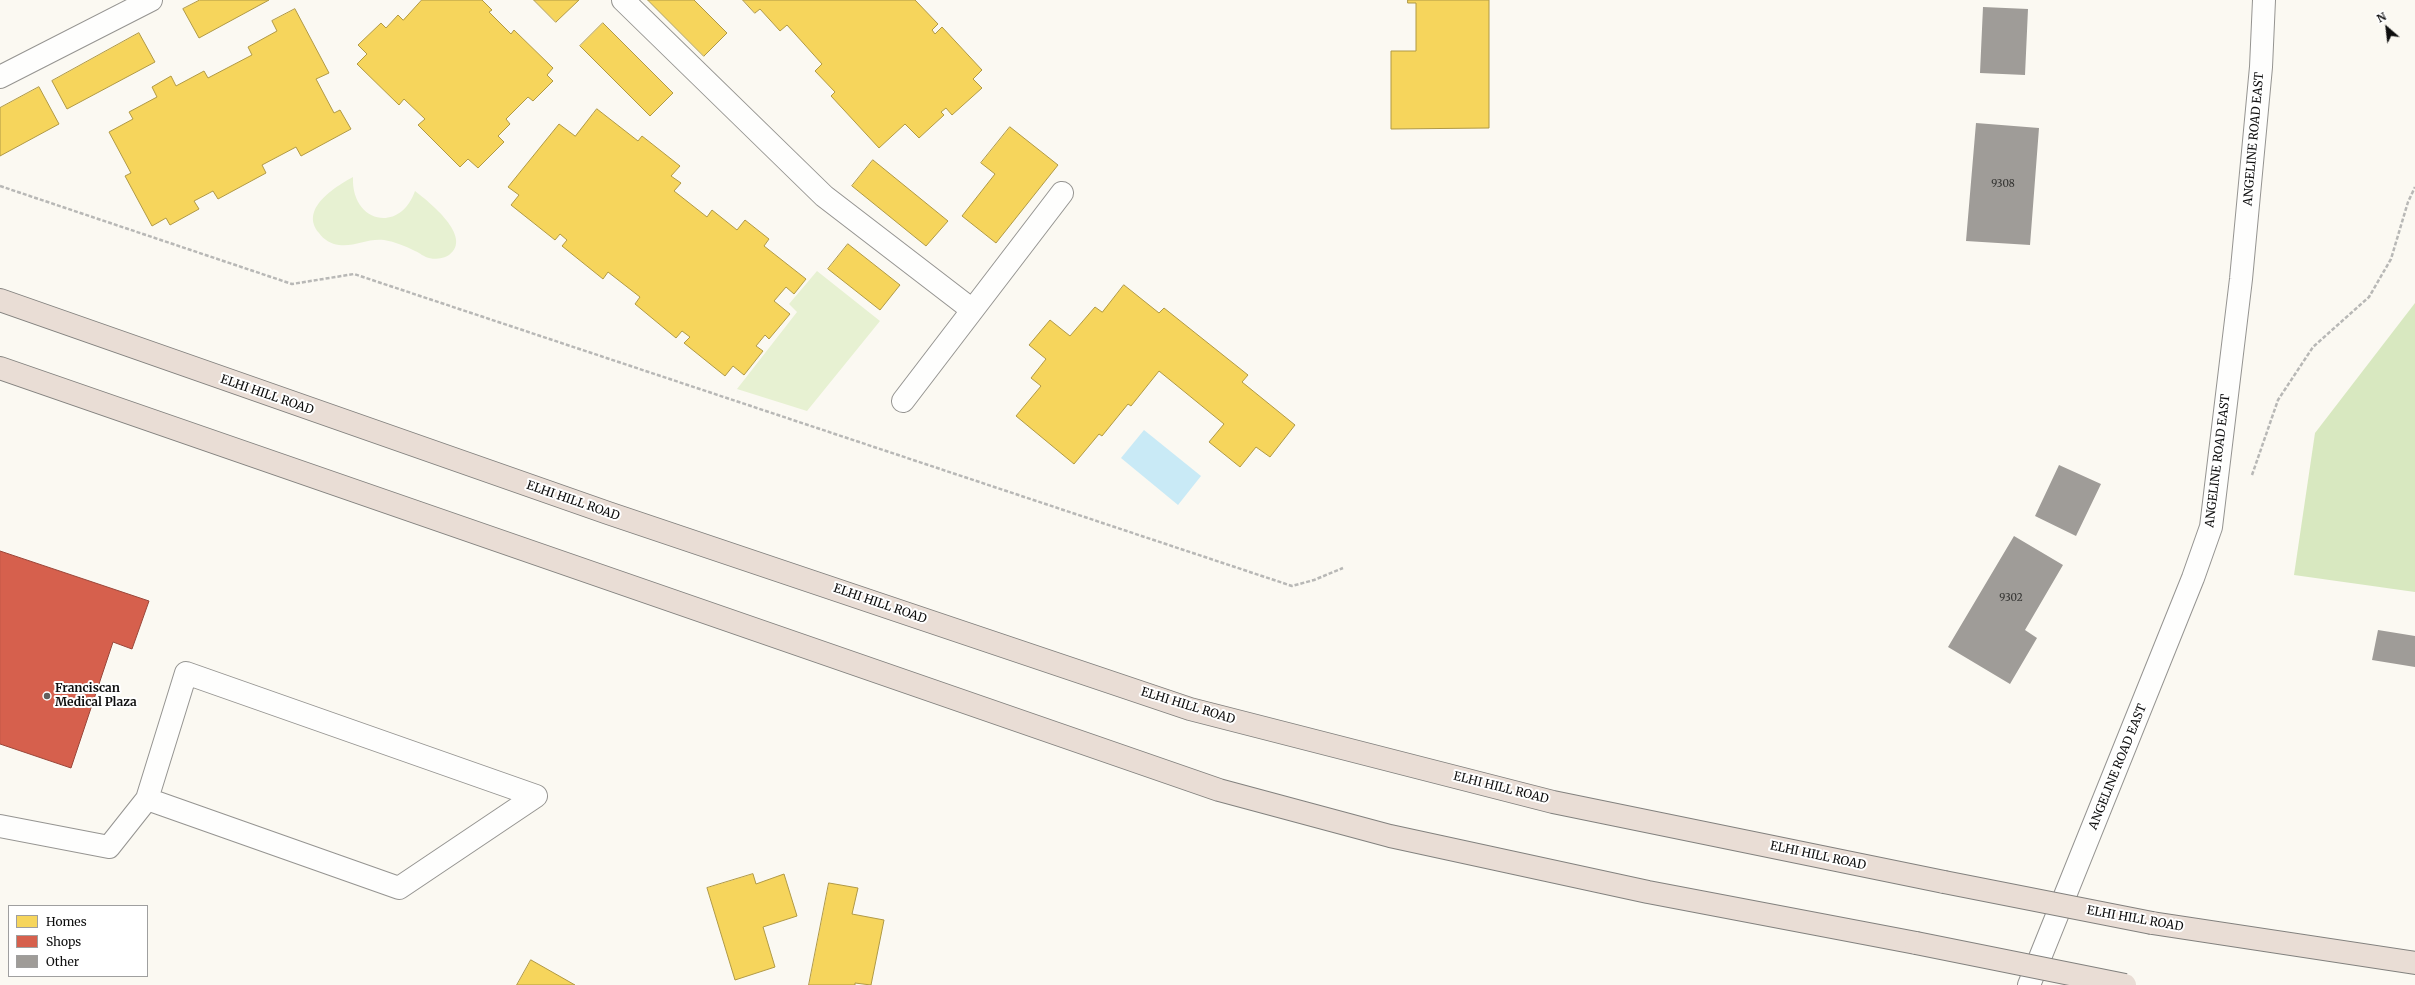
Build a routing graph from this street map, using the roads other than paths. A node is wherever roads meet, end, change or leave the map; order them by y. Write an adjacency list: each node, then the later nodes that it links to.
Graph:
1 (151, 0): 4 (street)
2 (623, 0): 7 (street)
3 (2264, 0): 13 (street, ANGELINE ROAD EAST)
4 (0, 77)
5 (1062, 193): 7 (street)
6 (0, 300): 12 (highway, ELHI HILL ROAD, bridge)
7 (971, 309): 9 (street)
8 (0, 368): 14 (highway, bridge)
9 (902, 401)
10 (147, 799): 10 (street); 11 (street)
11 (0, 826)
12 (2415, 963)
13 (2029, 985)
14 (2125, 985)

